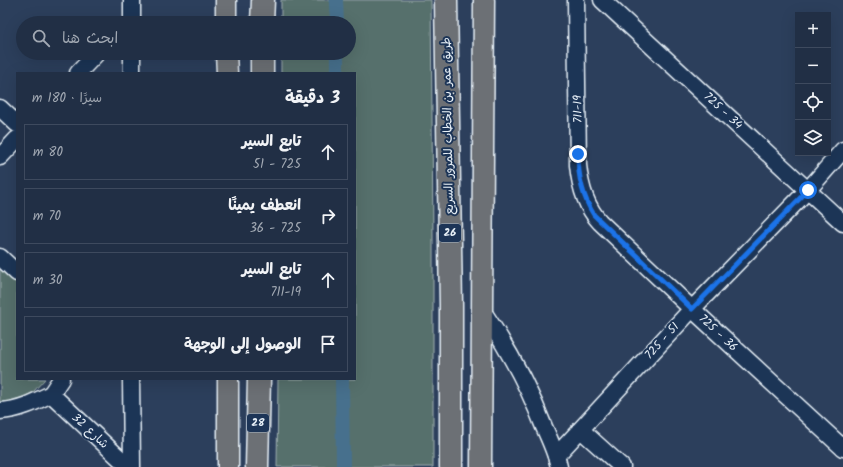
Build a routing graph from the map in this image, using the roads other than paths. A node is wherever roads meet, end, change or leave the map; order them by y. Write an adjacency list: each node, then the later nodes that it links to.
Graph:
1 (226, 0): 7 (main road)
2 (263, 0): 8 (highway)
3 (446, 0): 41 (highway, طريق عمر بن الخطاب للمرور السريع / 26)
4 (484, 0): 28 (main road)
5 (576, 0): 23 (street, 711-19)
6 (602, 0): 22 (street, 725 - 34)
7 (226, 16)
8 (262, 16)
9 (90, 60): 13 (street)
10 (132, 60): 14 (street)
11 (226, 60): 15 (main road)
12 (262, 60): 16 (highway)
13 (79, 72)
14 (132, 72)
15 (227, 72)
16 (262, 72)
17 (0, 108): 18 (street)
18 (16, 123)
19 (16, 140): 21 (street)
20 (843, 150): 22 (street, 725 - 51)
21 (0, 158)
22 (808, 190): 24 (street, 725 - 34); 27 (street, 725 - 51)
23 (594, 215): 27 (street, 725 - 36)
24 (843, 223)
25 (0, 257): 26 (street)
26 (16, 272)
27 (692, 309): 35 (street, 725 - 51); 36 (street, 725 - 36)
28 (482, 310): 37 (street); 42 (main road)
29 (60, 380): 33 (street)
30 (131, 380): 38 (street)
31 (228, 380): 39 (main road)
32 (259, 380): 40 (highway, 28)
33 (52, 394): 34 (street); 38 (street, شارع 32)
34 (0, 412)
35 (581, 430): 37 (street, 725 - 51); 43 (street)
36 (843, 448)
37 (558, 461)
38 (130, 467)
39 (228, 467)
40 (258, 467)
41 (451, 467)
42 (482, 467)
43 (622, 467)

